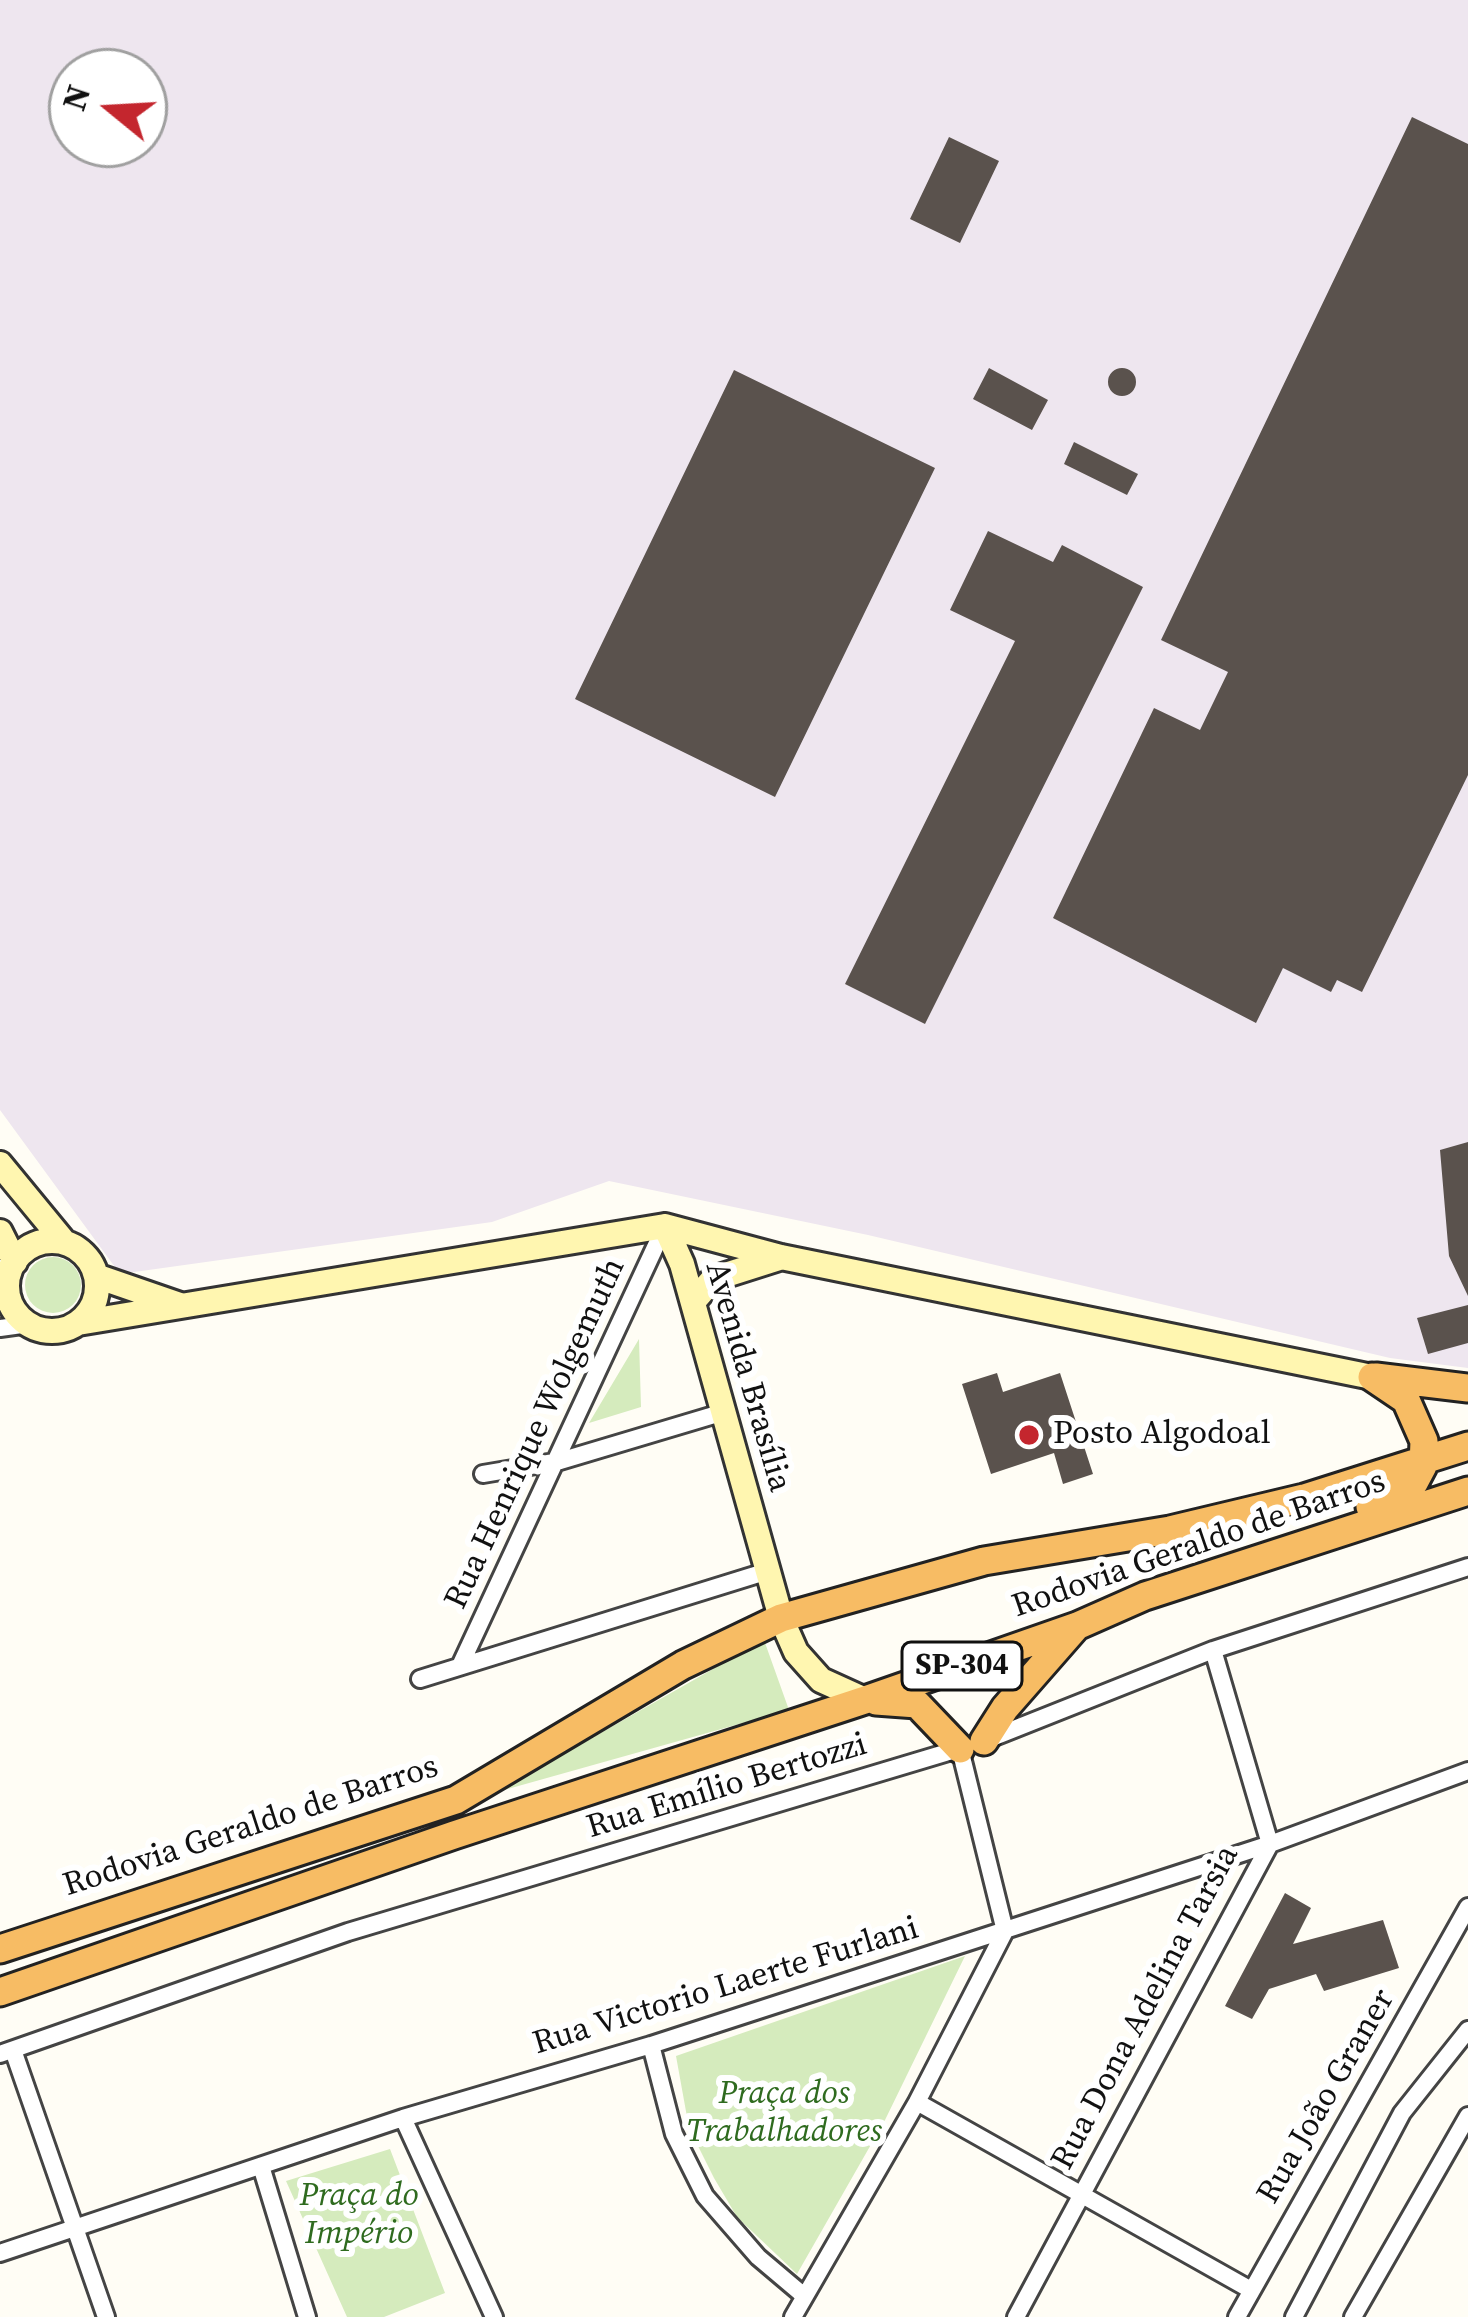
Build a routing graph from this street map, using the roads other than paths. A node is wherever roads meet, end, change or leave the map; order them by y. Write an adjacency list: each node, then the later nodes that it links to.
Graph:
1 (0, 1164): 4 (main road)
2 (665, 1226): 5 (main road); 8 (main road, Avenida Brasília); 9 (main road); 18 (street, Rua Henrique Wolgemuth)
3 (0, 1232): 7 (main road)
4 (65, 1244): 6 (main road); 7 (main road)
5 (781, 1258): 8 (main road); 13 (main road)
6 (96, 1276): 9 (main road); 10 (main road)
7 (6, 1277): 11 (main road)
8 (693, 1302): 15 (main road, Avenida Brasília)
9 (188, 1308): 10 (main road)
10 (78, 1323): 11 (main road)
11 (28, 1324): 12 (street)
12 (0, 1328)
13 (1372, 1377): 14 (highway); 17 (highway)
14 (1468, 1388)
15 (724, 1412): 18 (street); 22 (main road, Avenida Brasília)
16 (1468, 1445): 17 (highway, Rodovia Geraldo de Barros)
17 (1423, 1459): 23 (highway); 24 (highway, Rodovia Geraldo de Barros)
18 (560, 1461): 19 (street); 27 (street, Rua Henrique Wolgemuth)
19 (483, 1474)
20 (1468, 1491): 23 (highway, Rodovia Geraldo de Barros / SP-304)
21 (1468, 1567): 26 (street, Rua Emílio Bertozzi)
22 (768, 1571): 24 (main road, Avenida Brasília); 27 (street)
23 (1145, 1596): 25 (highway, Rodovia Geraldo de Barros / SP-304)
24 (781, 1618): 29 (main road, Avenida Brasília); 36 (highway, Rodovia Geraldo de Barros)
25 (1077, 1626): 29 (highway, Rodovia Geraldo de Barros / SP-304); 30 (highway)
26 (1213, 1650): 30 (street, Rua Emílio Bertozzi); 32 (street, Rua Dona Adelina Tarsia)
27 (460, 1666): 28 (street)
28 (420, 1679)
29 (866, 1700): 30 (highway); 37 (highway, Rodovia Geraldo de Barros / SP-304)
30 (972, 1745): 34 (street); 40 (street, Rua Emílio Bertozzi)
31 (1468, 1771): 32 (street, Rua Victorio Laerte Furlani)
32 (1270, 1844): 34 (street, Rua Victorio Laerte Furlani); 45 (street, Rua Dona Adelina Tarsia)
33 (1468, 1907): 35 (street, Rua João Graner)
34 (1005, 1930): 39 (street, Rua Victorio Laerte Furlani); 41 (street)
35 (1462, 1934): 48 (street, Rua João Graner)
36 (0, 1949)
37 (0, 1992)
38 (1468, 2030): 56 (street)
39 (651, 2045): 43 (street, Rua Victorio Laerte Furlani); 49 (street)
40 (6, 2052): 46 (street)
41 (916, 2102): 45 (street); 49 (street)
42 (1468, 2116): 57 (street)
43 (404, 2118): 44 (street, Rua Victorio Laerte Furlani); 52 (street)
44 (261, 2166): 46 (street, Rua Victorio Laerte Furlani); 51 (street)
45 (1080, 2194): 48 (street); 54 (street, Rua Dona Adelina Tarsia)
46 (73, 2229): 47 (street, Rua Victorio Laerte Furlani); 50 (street)
47 (0, 2253)
48 (1251, 2290): 55 (street, Rua João Graner)
49 (803, 2296): 53 (street)
50 (106, 2317)
51 (307, 2317)
52 (494, 2317)
53 (793, 2317)
54 (1016, 2317)
55 (1237, 2317)
56 (1294, 2317)
57 (1352, 2317)

